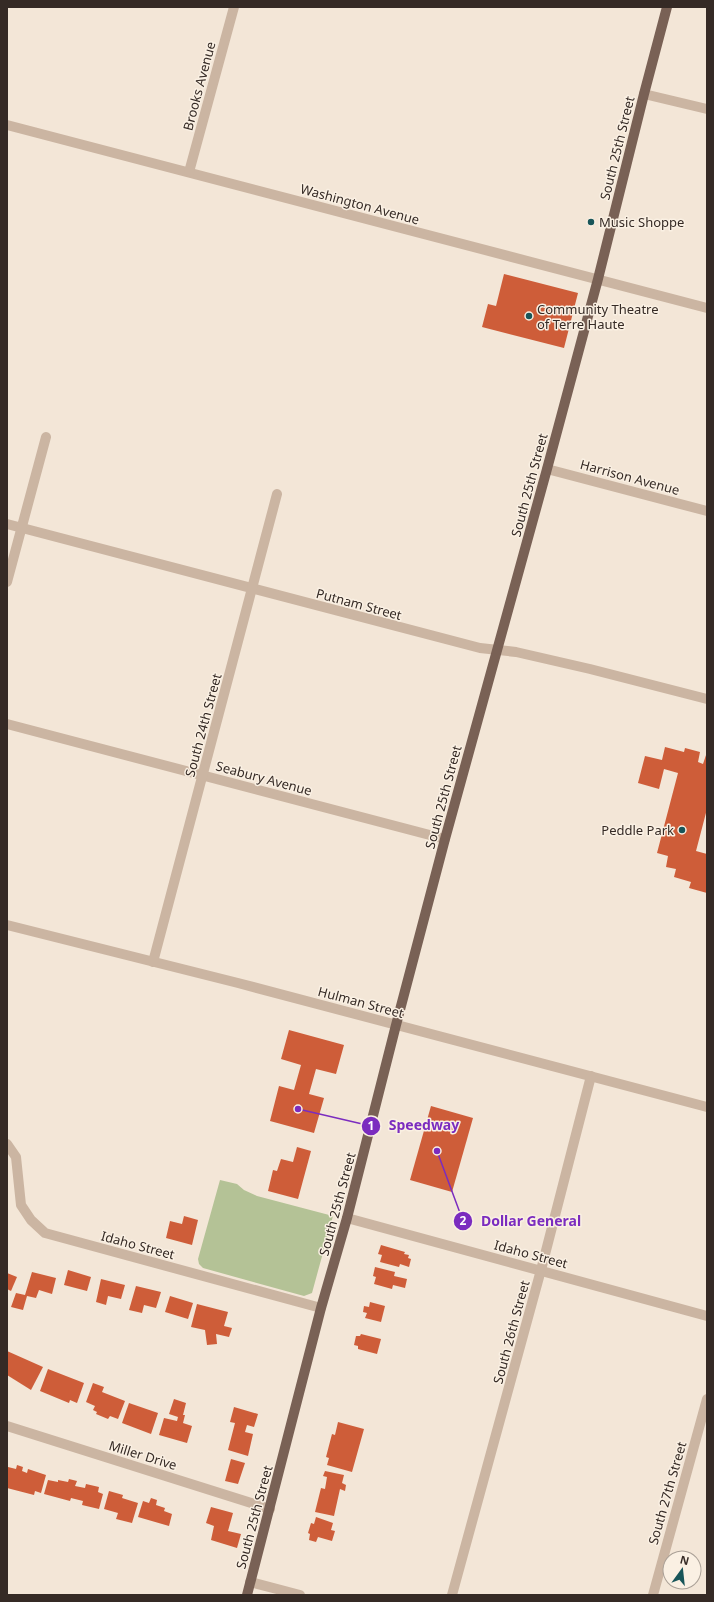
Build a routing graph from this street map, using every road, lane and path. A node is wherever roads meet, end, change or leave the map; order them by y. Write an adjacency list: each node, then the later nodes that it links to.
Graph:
1 (234, 7): 6 (street, Brooks Avenue)
2 (667, 7): 3 (main road, South 25th Street)
3 (644, 94): 4 (street); 7 (main road, South 25th Street)
4 (707, 109)
5 (7, 125): 6 (street, Washington Avenue)
6 (189, 172): 7 (street, Washington Avenue)
7 (598, 279): 8 (street, Washington Avenue); 10 (main road, South 25th Street)
8 (707, 308)
9 (46, 437): 14 (street)
10 (547, 469): 12 (street, Harrison Avenue); 17 (main road, South 25th Street)
11 (277, 494): 16 (street, South 24th Street)
12 (707, 511)
13 (7, 524): 14 (street, Putnam Street)
14 (22, 528): 15 (street); 16 (street, Putnam Street)
15 (7, 582)
16 (252, 589): 17 (street, Putnam Street); 20 (street, South 24th Street)
17 (496, 651): 18 (street, Putnam Street); 21 (main road, South 25th Street)
18 (707, 699)
19 (7, 724): 20 (street, Seabury Avenue)
20 (203, 775): 21 (street, Seabury Avenue); 23 (street, South 24th Street)
21 (445, 839): 24 (main road, South 25th Street)
22 (7, 925): 23 (street, Hulman Street)
23 (153, 962): 24 (street, Hulman Street)
24 (396, 1024): 25 (street, Hulman Street); 28 (main road, South 25th Street)
25 (592, 1076): 26 (street, Hulman Street); 29 (street, South 26th Street)
26 (707, 1107)
27 (7, 1144): 30 (street, Idaho Street)
28 (347, 1218): 29 (street, Idaho Street); 30 (main road, South 25th Street)
29 (541, 1270): 31 (street, Idaho Street); 38 (street, South 26th Street)
30 (322, 1308): 34 (main road, South 25th Street)
31 (707, 1316)
32 (707, 1399): 39 (street, South 27th Street)
33 (7, 1426): 34 (street, Miller Drive)
34 (270, 1509): 35 (main road, South 25th Street)
35 (250, 1582): 36 (main road, South 25th Street); 37 (street)
36 (247, 1595)
37 (300, 1595)
38 (452, 1595)
39 (653, 1595)

